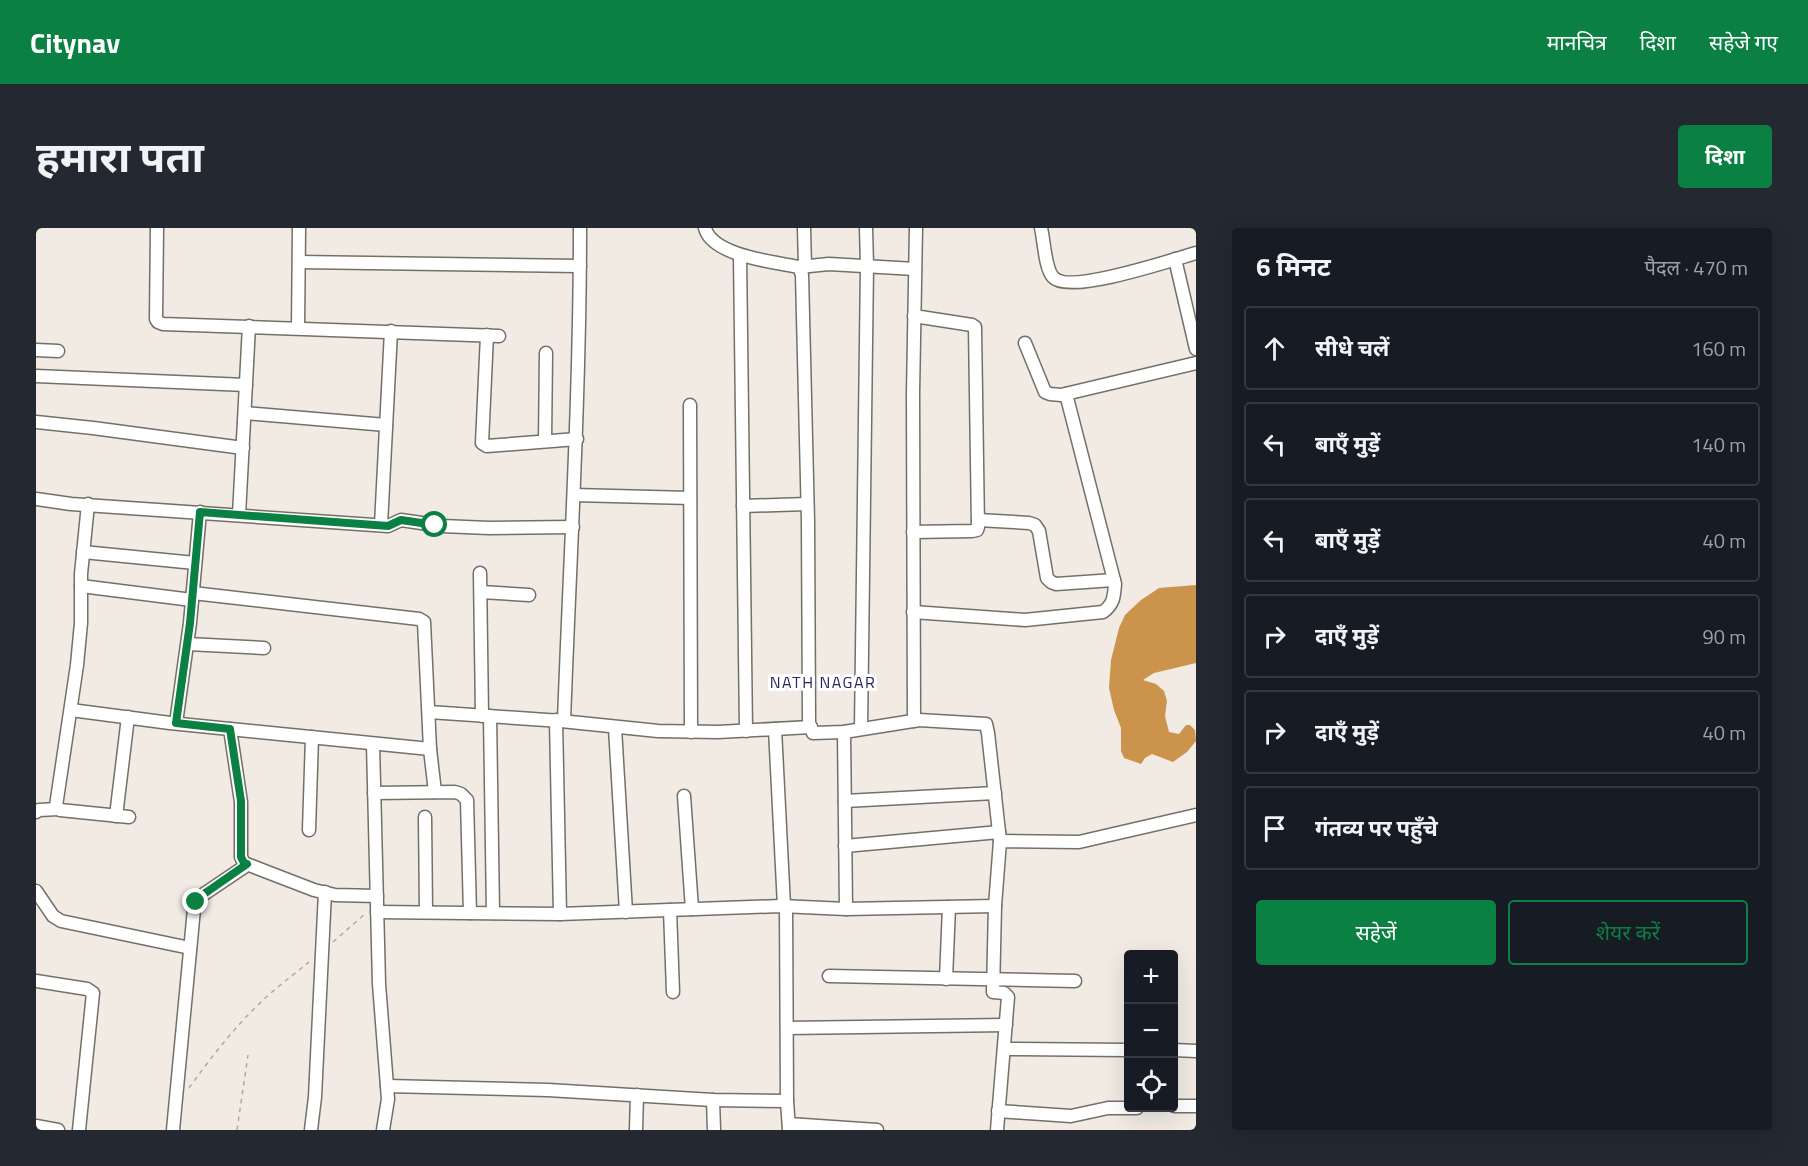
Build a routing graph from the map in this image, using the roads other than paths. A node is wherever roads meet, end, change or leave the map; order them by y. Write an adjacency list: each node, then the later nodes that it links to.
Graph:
1 (157, 228): 19 (street)
2 (299, 228): 13 (street)
3 (580, 228): 4 (street); 14 (street)
4 (588, 228)
5 (705, 228): 11 (street)
6 (804, 228): 16 (street)
7 (866, 228): 15 (street)
8 (916, 228): 17 (street)
9 (1041, 228): 12 (street)
10 (1196, 254): 12 (street)
11 (741, 255): 16 (street); 43 (street)
12 (1174, 259): 23 (street)
13 (299, 262): 14 (street); 20 (street)
14 (580, 266): 35 (street)
15 (867, 266): 16 (street); 17 (street); 72 (street)
16 (802, 267): 42 (street)
17 (915, 269): 18 (street)
18 (914, 316): 46 (street); 49 (street)
19 (249, 326): 20 (street); 29 (street)
20 (298, 328): 21 (street)
21 (391, 331): 34 (street); 36 (street)
22 (1025, 343): 30 (street)
23 (1196, 350)
24 (36, 351): 25 (street)
25 (58, 351)
26 (546, 353): 36 (street)
27 (1196, 363): 30 (street)
28 (36, 376): 29 (street)
29 (246, 385): 32 (street)
30 (1066, 394): 53 (street)
31 (690, 405): 39 (street)
32 (245, 413): 34 (street); 37 (street)
33 (36, 422): 37 (street)
34 (386, 425): 47 (street)
35 (576, 439): 36 (street); 38 (street)
36 (544, 441)
37 (243, 448): 45 (street)
38 (574, 495): 39 (street); 48 (street)
39 (690, 498): 74 (street)
40 (36, 499): 41 (street)
41 (88, 504): 44 (street); 50 (street)
42 (807, 504): 43 (street); 68 (street)
43 (743, 506): 73 (street)
44 (200, 512): 45 (street); 51 (street)
45 (239, 515): 47 (street)
46 (978, 520): 49 (street); 53 (street)
47 (381, 525): 48 (street)
48 (573, 527): 65 (street)
49 (913, 532): 58 (street)
50 (83, 552): 51 (street); 54 (street)
51 (195, 563): 57 (street)
52 (480, 573): 55 (street)
53 (1114, 580): 58 (street)
54 (81, 586): 57 (street); 61 (street)
55 (480, 592): 56 (street); 63 (street)
56 (529, 595)
57 (193, 597): 59 (street); 62 (street)
58 (914, 612): 66 (street)
59 (188, 644): 60 (street); 67 (street)
60 (264, 648)
61 (71, 710): 64 (street); 84 (street)
62 (429, 712): 63 (street); 78 (street)
63 (486, 716): 65 (street); 105 (street)
64 (128, 717): 67 (street); 84 (street)
65 (560, 721): 69 (street); 106 (street)
66 (914, 721): 72 (street); 81 (street)
67 (176, 723): 70 (street)
68 (811, 727): 71 (street); 75 (street)
69 (615, 728): 74 (street); 103 (street)
70 (230, 729): 76 (street); 91 (street)
71 (775, 729): 73 (street); 95 (street)
72 (861, 729): 75 (street)
73 (746, 731): 74 (street)
74 (690, 732)
75 (844, 732): 83 (street)
76 (312, 737): 77 (street); 88 (street)
77 (373, 744): 78 (street); 80 (street)
78 (430, 749): 79 (street)
79 (435, 792): 80 (street); 104 (street)
80 (374, 793): 94 (street)
81 (995, 793): 83 (street); 89 (street)
82 (684, 796): 98 (street)
83 (845, 801): 90 (street)
84 (58, 809): 85 (street)
85 (36, 812)
86 (1196, 815): 89 (street)
87 (425, 817): 102 (street)
88 (309, 830)
89 (1000, 836): 90 (street); 96 (street)
90 (845, 846): 99 (street)
91 (247, 864): 93 (street); 107 (street)
92 (36, 891): 107 (street)
93 (325, 892): 94 (street); 133 (street)
94 (377, 896): 101 (street)
95 (785, 906): 98 (street); 99 (street); 115 (street)
96 (995, 906): 97 (street); 110 (street)
97 (949, 907): 99 (street); 109 (street)
98 (692, 909): 100 (street)
99 (846, 909)
100 (670, 910): 103 (street); 113 (street)
101 (377, 912): 102 (street); 120 (street)
102 (426, 912): 104 (street)
103 (626, 912): 106 (street)
104 (470, 913): 105 (street)
105 (493, 913): 106 (street)
106 (560, 914)
107 (190, 948): 132 (street)
108 (829, 976): 109 (street)
109 (946, 979): 110 (street)
110 (993, 980): 112 (street); 114 (street)
111 (36, 981): 131 (street)
112 (1074, 981)
113 (673, 992)
114 (1006, 1025): 115 (street); 116 (street)
115 (787, 1028): 123 (street)
116 (1004, 1049): 117 (street); 127 (street)
117 (1124, 1050)
118 (1178, 1050): 119 (street)
119 (1196, 1051)
120 (387, 1086): 121 (street); 134 (street)
121 (637, 1095): 122 (street); 135 (street)
122 (713, 1100): 123 (street); 136 (street)
123 (787, 1101): 129 (street)
124 (1178, 1106): 125 (street)
125 (1196, 1106)
126 (1124, 1107): 127 (street)
127 (998, 1111): 138 (street)
128 (36, 1126): 130 (street)
129 (789, 1127): 137 (street)
130 (58, 1130)
131 (79, 1130)
132 (173, 1130)
133 (311, 1130)
134 (383, 1130)
135 (636, 1130)
136 (714, 1130)
137 (877, 1130)
138 (997, 1130)

